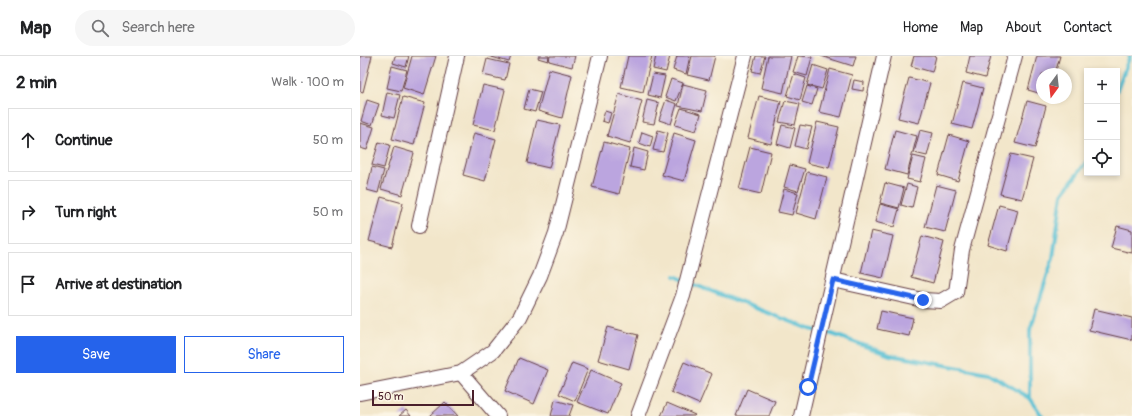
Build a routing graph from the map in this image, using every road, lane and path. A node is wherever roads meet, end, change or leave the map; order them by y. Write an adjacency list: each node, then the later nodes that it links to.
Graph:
1 (457, 56): 6 (street)
2 (600, 56): 8 (street)
3 (745, 56): 11 (street)
4 (884, 56): 7 (street)
5 (1015, 56): 7 (street)
6 (419, 226)
7 (833, 280): 12 (street)
8 (461, 373): 9 (street); 10 (street)
9 (360, 393)
10 (498, 416)
11 (638, 416)
12 (801, 416)

